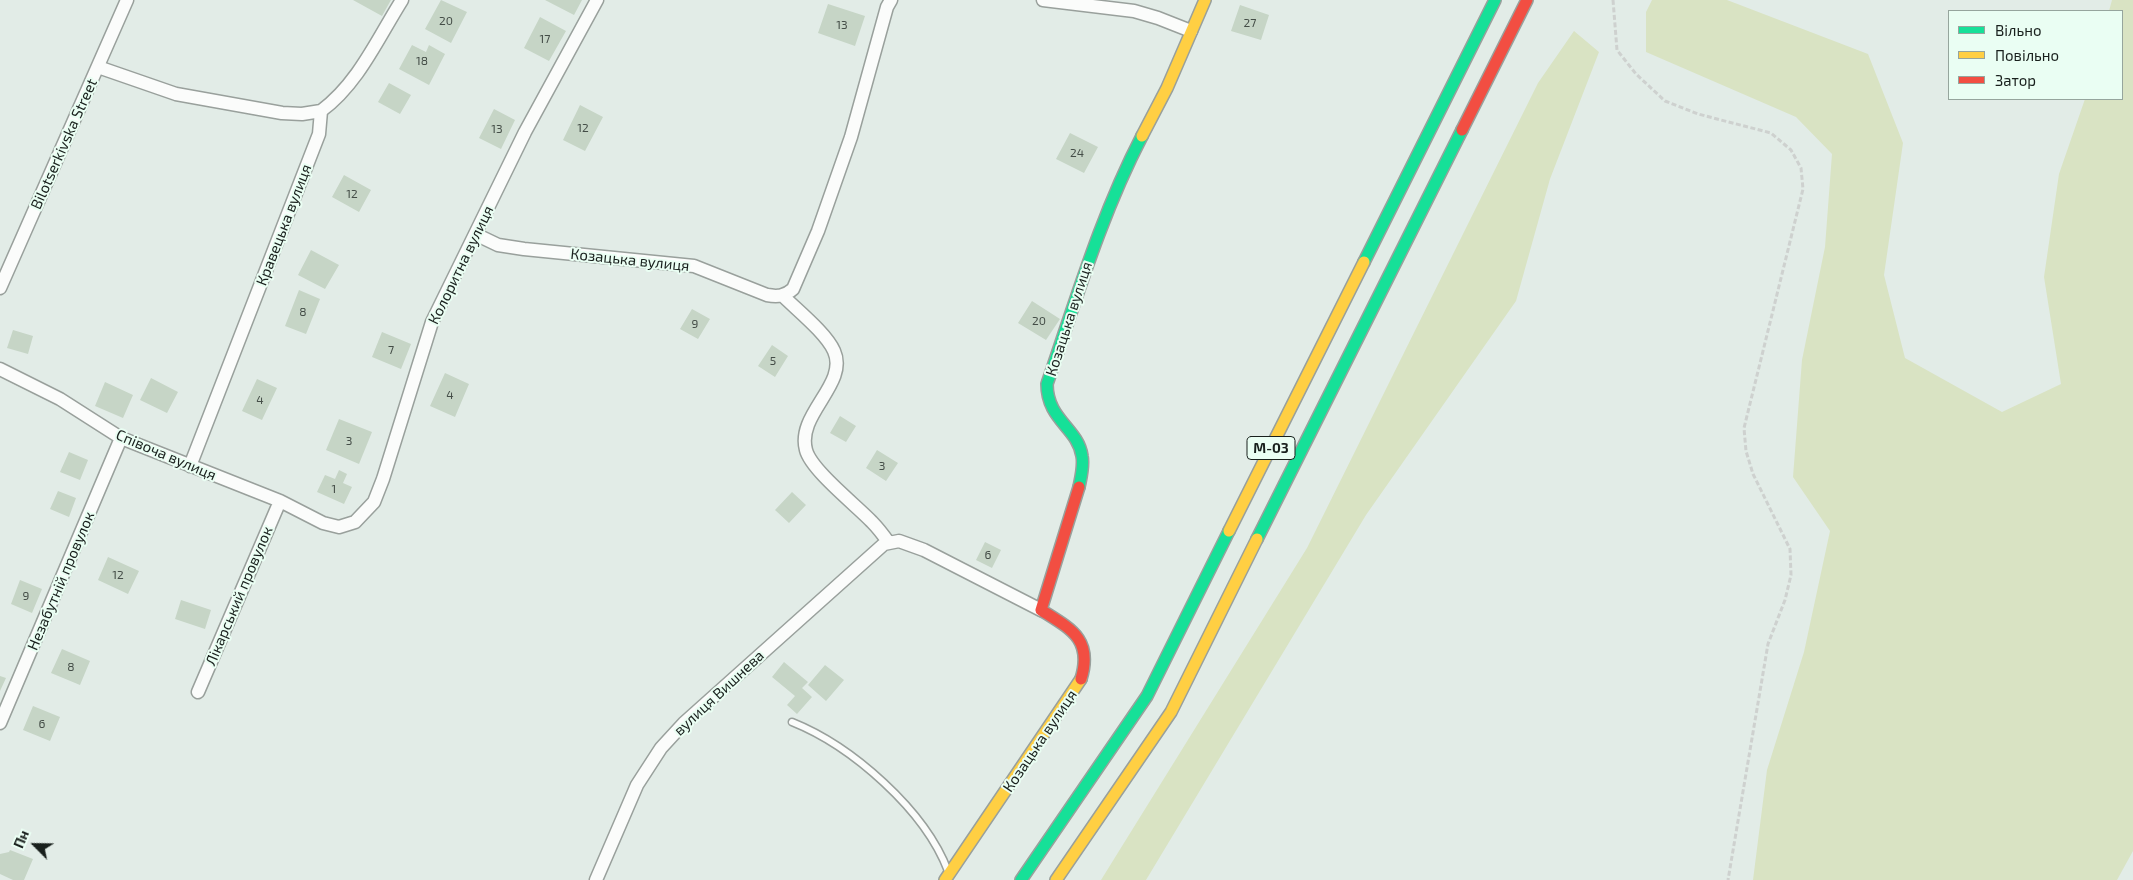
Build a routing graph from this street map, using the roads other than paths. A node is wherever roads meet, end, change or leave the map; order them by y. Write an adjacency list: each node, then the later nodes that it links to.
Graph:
1 (127, 0): 10 (street, Bilotserkivska Street)
2 (402, 0): 11 (street)
3 (597, 0): 12 (street, Колоритна вулиця)
4 (892, 0): 14 (street)
5 (1043, 0): 9 (street)
6 (1205, 0): 9 (main road, Козацька вулиця)
7 (1495, 0): 27 (main road, М-03)
8 (1527, 0): 28 (main road, М-03)
9 (1191, 31): 21 (main road, Козацька вулиця)
10 (98, 67): 11 (street); 13 (street, Bilotserkivska Street)
11 (321, 111): 17 (street, Кравецька вулиця)
12 (475, 234): 14 (street, Козацька вулиця); 19 (street, Колоритна вулиця)
13 (0, 288)
14 (782, 295): 20 (street)
15 (0, 369): 16 (street, Співоча вулиця)
16 (121, 438): 17 (street, Співоча вулиця); 24 (street, Незабутній провулок)
17 (190, 466): 18 (street, Співоча вулиця)
18 (280, 501): 19 (street, Співоча вулиця); 22 (street, Лікарський провулок)
19 (339, 527)
20 (889, 543): 21 (street, Козацька вулиця); 26 (street, вулиця Вишнева)
21 (1041, 610): 25 (main road, Козацька вулиця)
22 (198, 692)
23 (792, 722): 25 (lane)
24 (0, 723)
25 (948, 877)
26 (596, 880)
27 (1022, 880)
28 (1056, 880)

